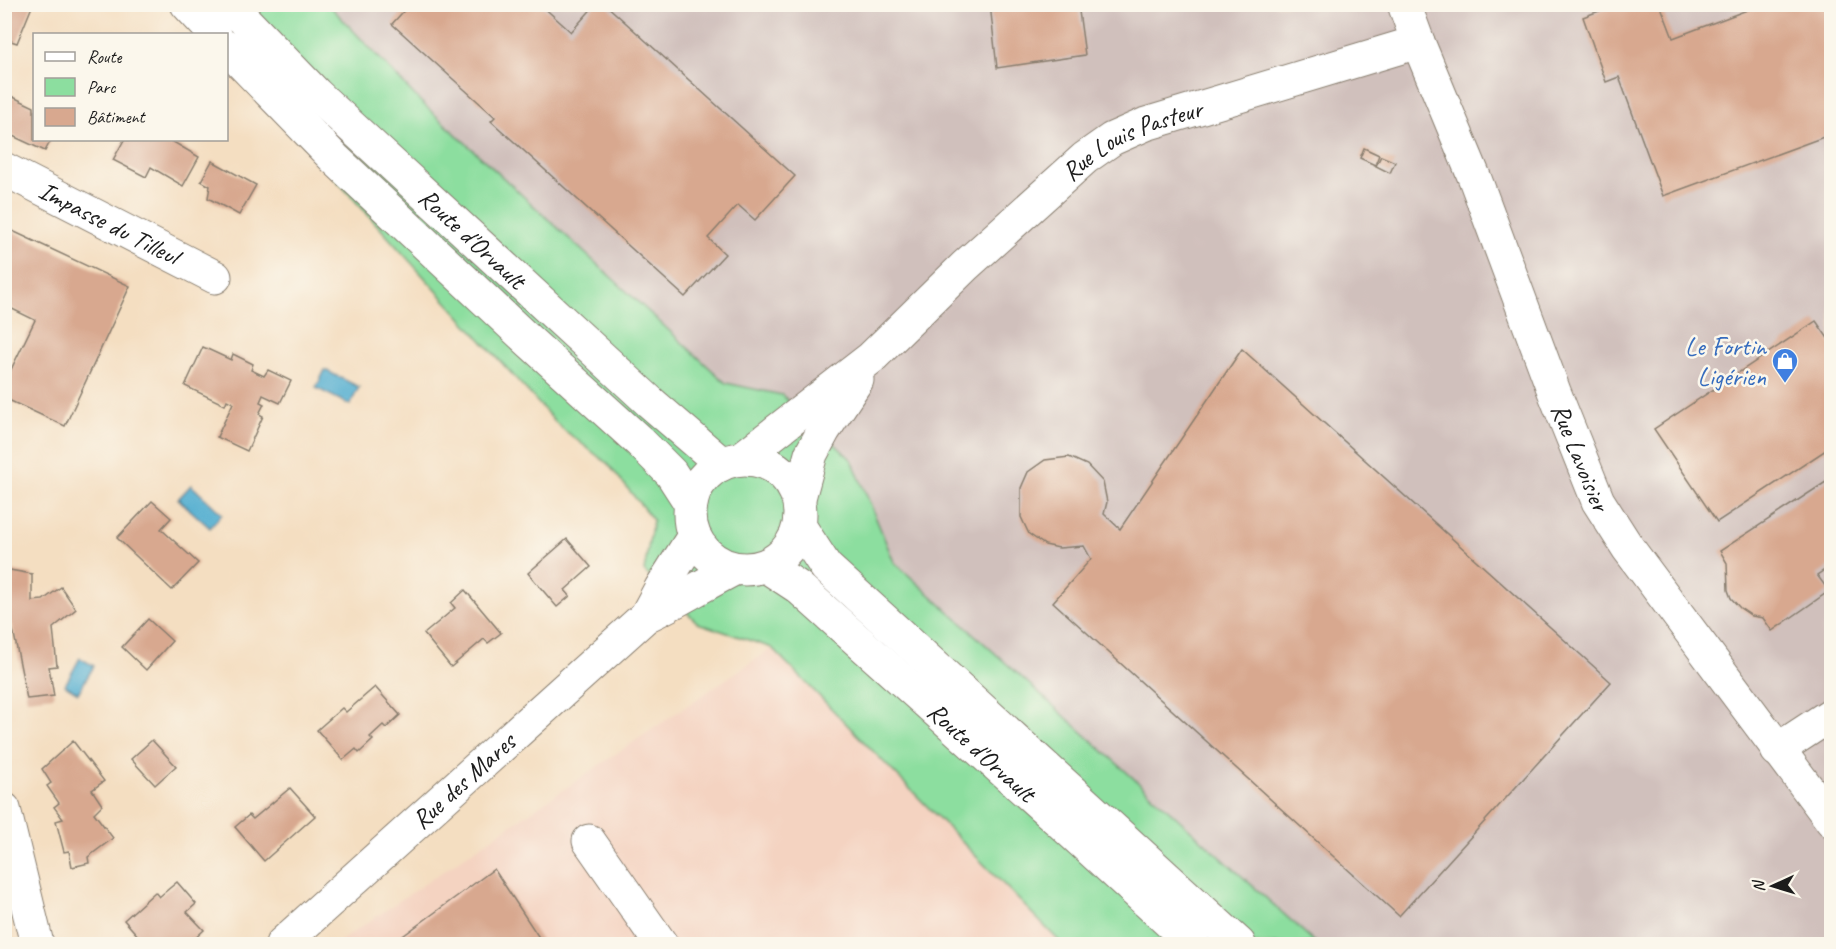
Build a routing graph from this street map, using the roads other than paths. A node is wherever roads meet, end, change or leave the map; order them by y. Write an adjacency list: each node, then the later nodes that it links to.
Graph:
1 (187, 4): 4 (street)
2 (229, 4): 10 (street, Route d'Orvault)
3 (1404, 4): 5 (street)
4 (214, 33)
5 (1419, 42): 9 (street, Rue Louis Pasteur); 18 (street, Rue Lavoisier)
6 (228, 49): 11 (street, Route d'Orvault)
7 (4, 170): 8 (street, Impasse du Tilleul)
8 (215, 277)
9 (871, 358): 10 (street, Rue Louis Pasteur); 12 (street, Rue Louis Pasteur)
10 (732, 461): 11 (street); 12 (street)
11 (691, 504): 13 (street)
12 (799, 513): 14 (street); 26 (street)
13 (694, 536): 15 (street); 16 (street, Rue des Mares)
14 (766, 566): 15 (street); 25 (street, Route d'Orvault)
15 (734, 569): 16 (street, Rue des Mares)
16 (646, 616): 23 (street, Rue des Mares)
17 (1832, 714): 18 (street)
18 (1777, 750): 20 (street, Rue Lavoisier)
19 (4, 809): 22 (street)
20 (1832, 821)
21 (589, 841): 24 (street)
22 (37, 945)
23 (282, 945)
24 (661, 945)
25 (1193, 945)
26 (1239, 945)

